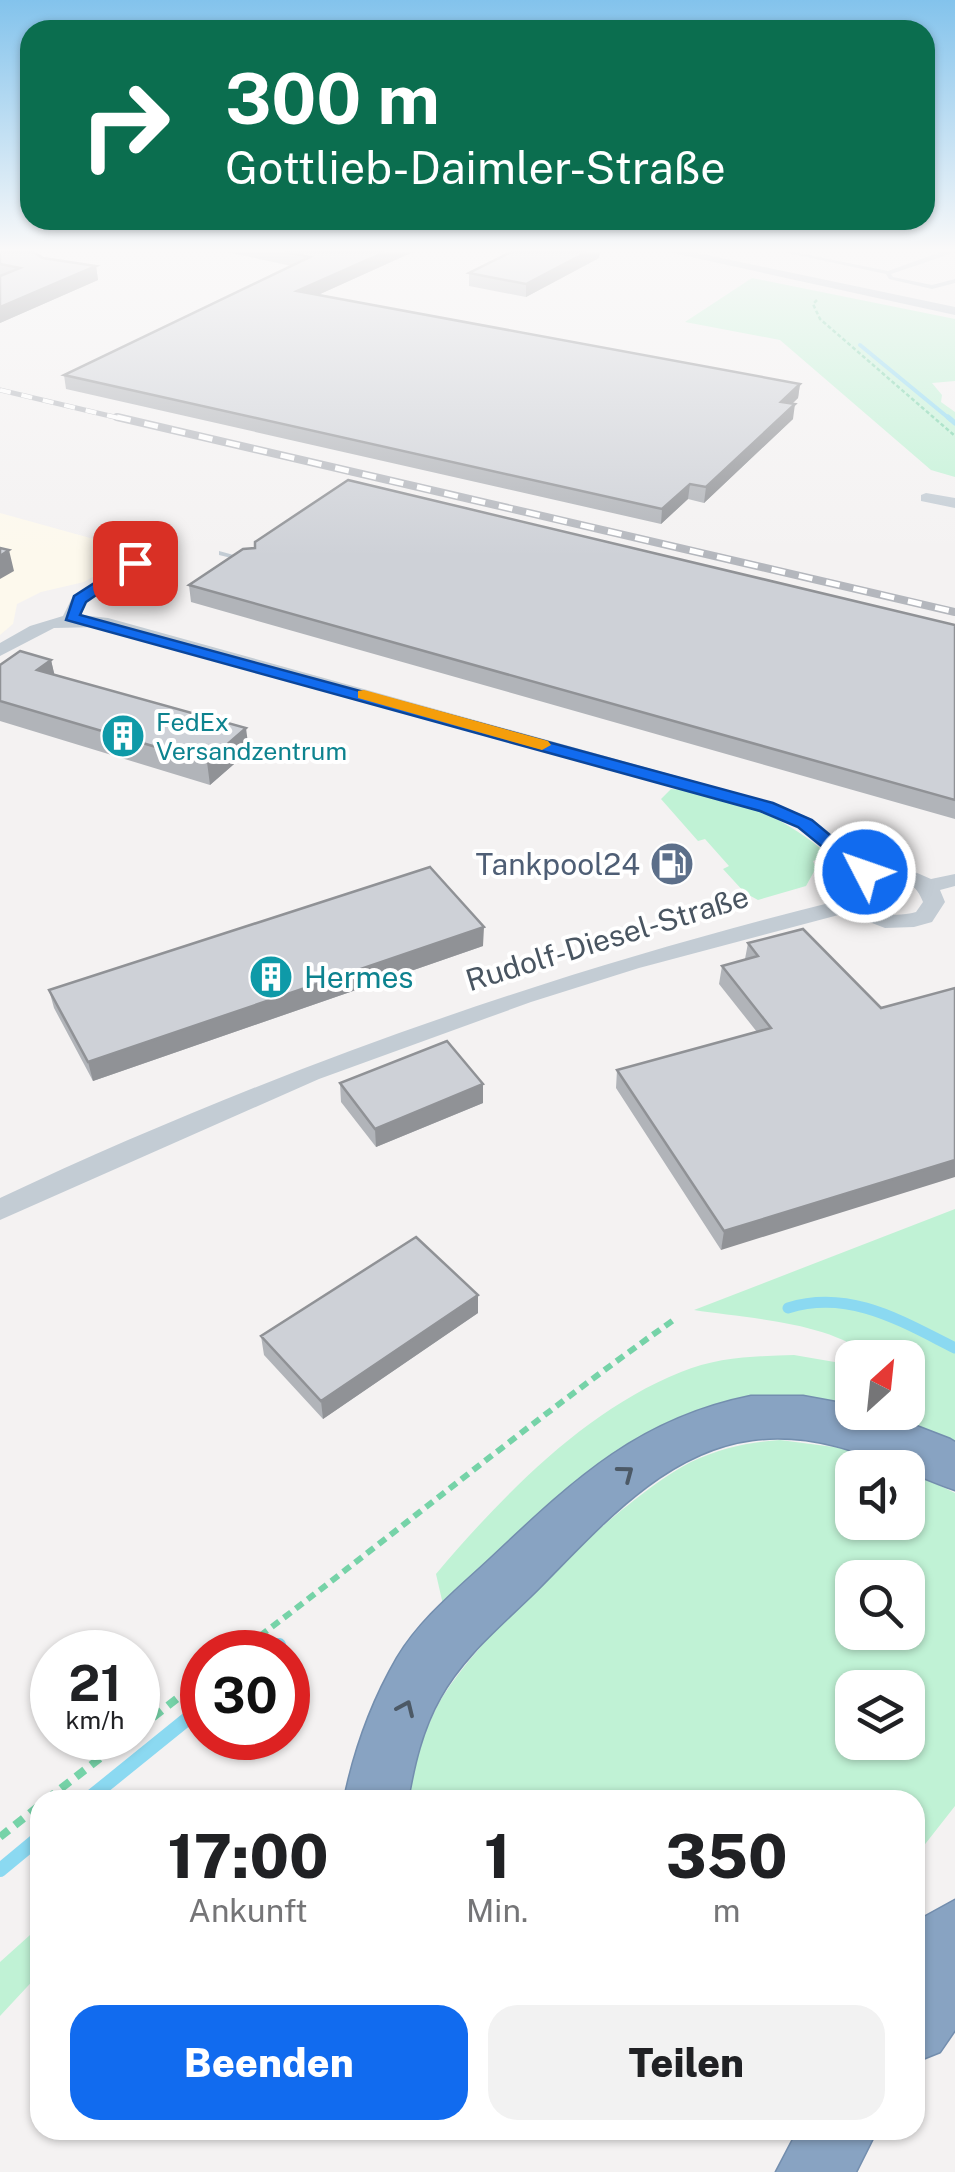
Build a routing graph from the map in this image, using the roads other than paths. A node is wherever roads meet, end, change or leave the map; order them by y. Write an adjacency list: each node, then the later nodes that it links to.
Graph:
1 (926, 498): 2 (street)
2 (955, 504)
3 (222, 553): 4 (lane)
4 (252, 561)
5 (135, 563): 6 (street)
6 (71, 617): 7 (street); 8 (street)
7 (0, 651)
8 (865, 872): 10 (street); 11 (street)
9 (955, 880): 10 (street)
10 (926, 886): 11 (street)
11 (850, 904): 12 (street, Rudolf-Diesel-Straße)
12 (0, 1210)
13 (955, 1467): 14 (highway, one-way to 13)
14 (378, 1790)
15 (955, 1933): 16 (highway)
16 (925, 1957)
17 (955, 1971): 18 (highway)
18 (925, 2013)
19 (834, 2140): 20 (highway)
20 (813, 2172)

